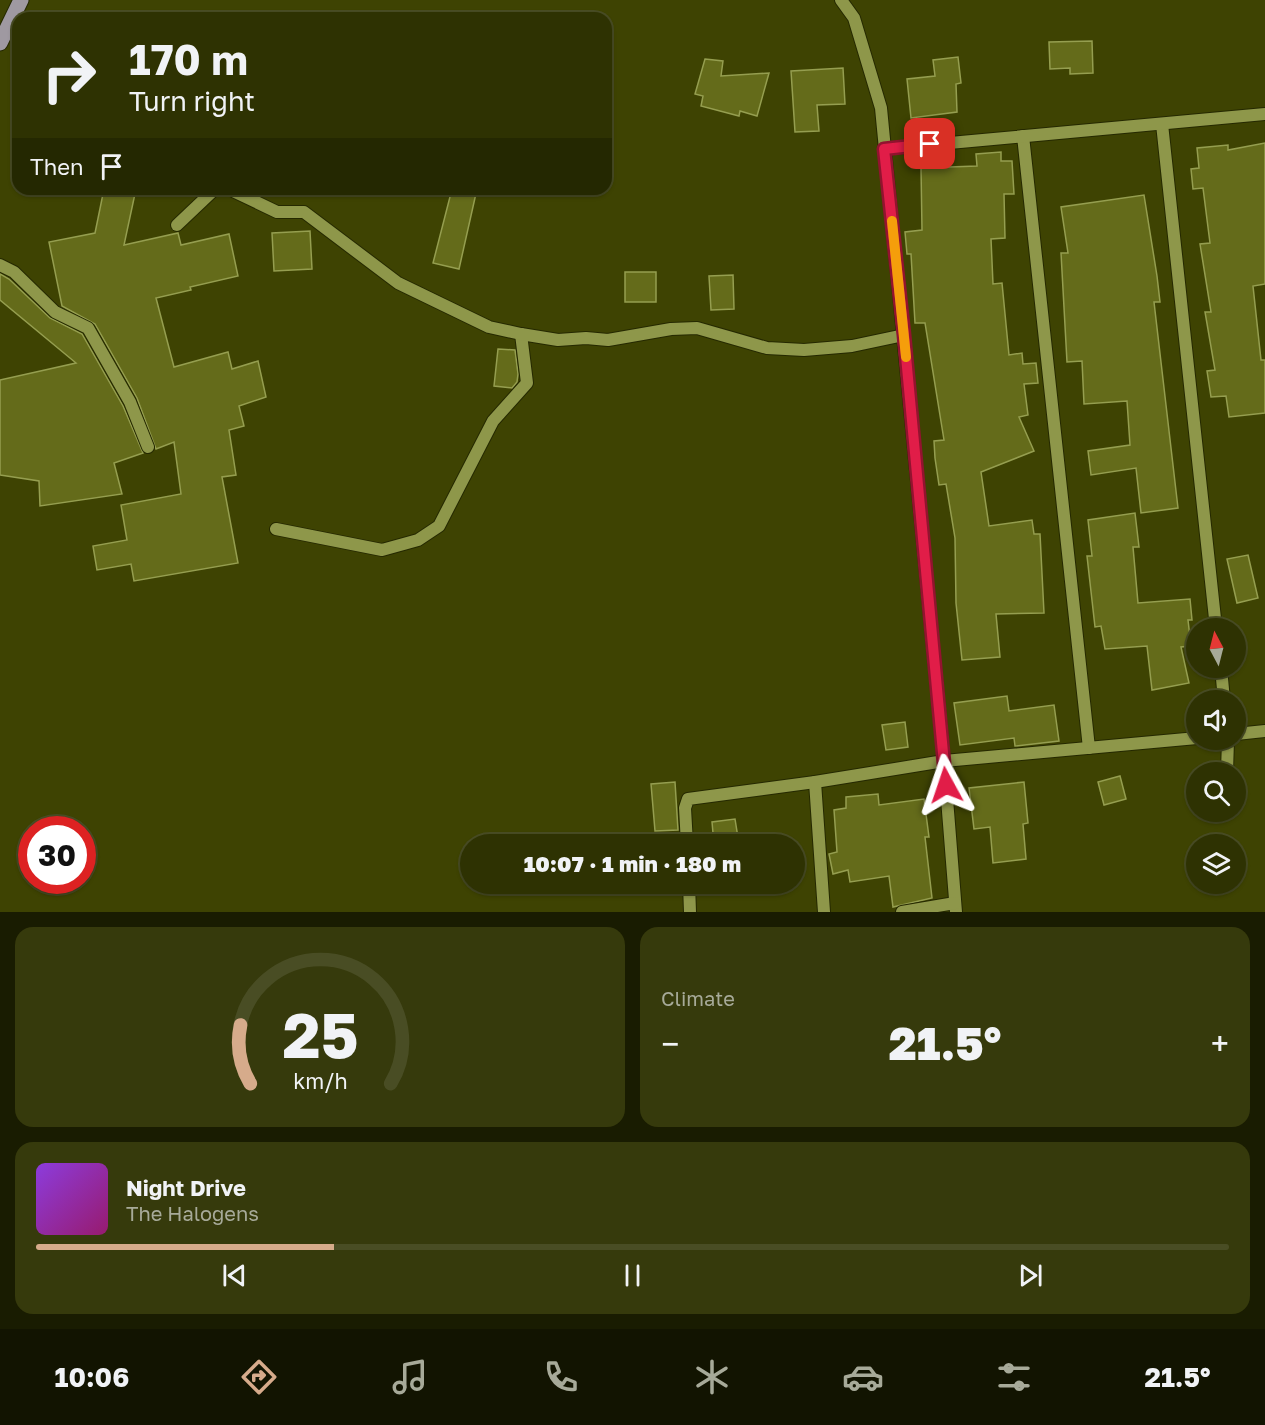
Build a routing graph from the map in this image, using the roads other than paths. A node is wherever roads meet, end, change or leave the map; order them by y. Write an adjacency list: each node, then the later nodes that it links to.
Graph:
1 (841, 0): 7 (street)
2 (12, 18): 3 (main road)
3 (0, 43)
4 (1265, 114): 5 (street)
5 (1162, 124): 6 (street); 16 (street)
6 (1023, 136): 7 (street); 20 (street)
7 (884, 149): 13 (street)
8 (209, 195): 10 (street)
9 (242, 195): 12 (street)
10 (177, 225)
11 (0, 265): 14 (street)
12 (521, 334): 13 (street); 15 (street)
13 (904, 335): 21 (street)
14 (148, 447)
15 (276, 529)
16 (1215, 618)
17 (1265, 731): 18 (street)
18 (1246, 733)
19 (1186, 739): 20 (street)
20 (1089, 748): 21 (street)
21 (944, 762): 22 (street); 25 (street)
22 (815, 782): 23 (street); 27 (street)
23 (686, 834)
24 (689, 894): 26 (street)
25 (955, 907): 28 (street)
26 (690, 912)
27 (824, 912)
28 (902, 912)

